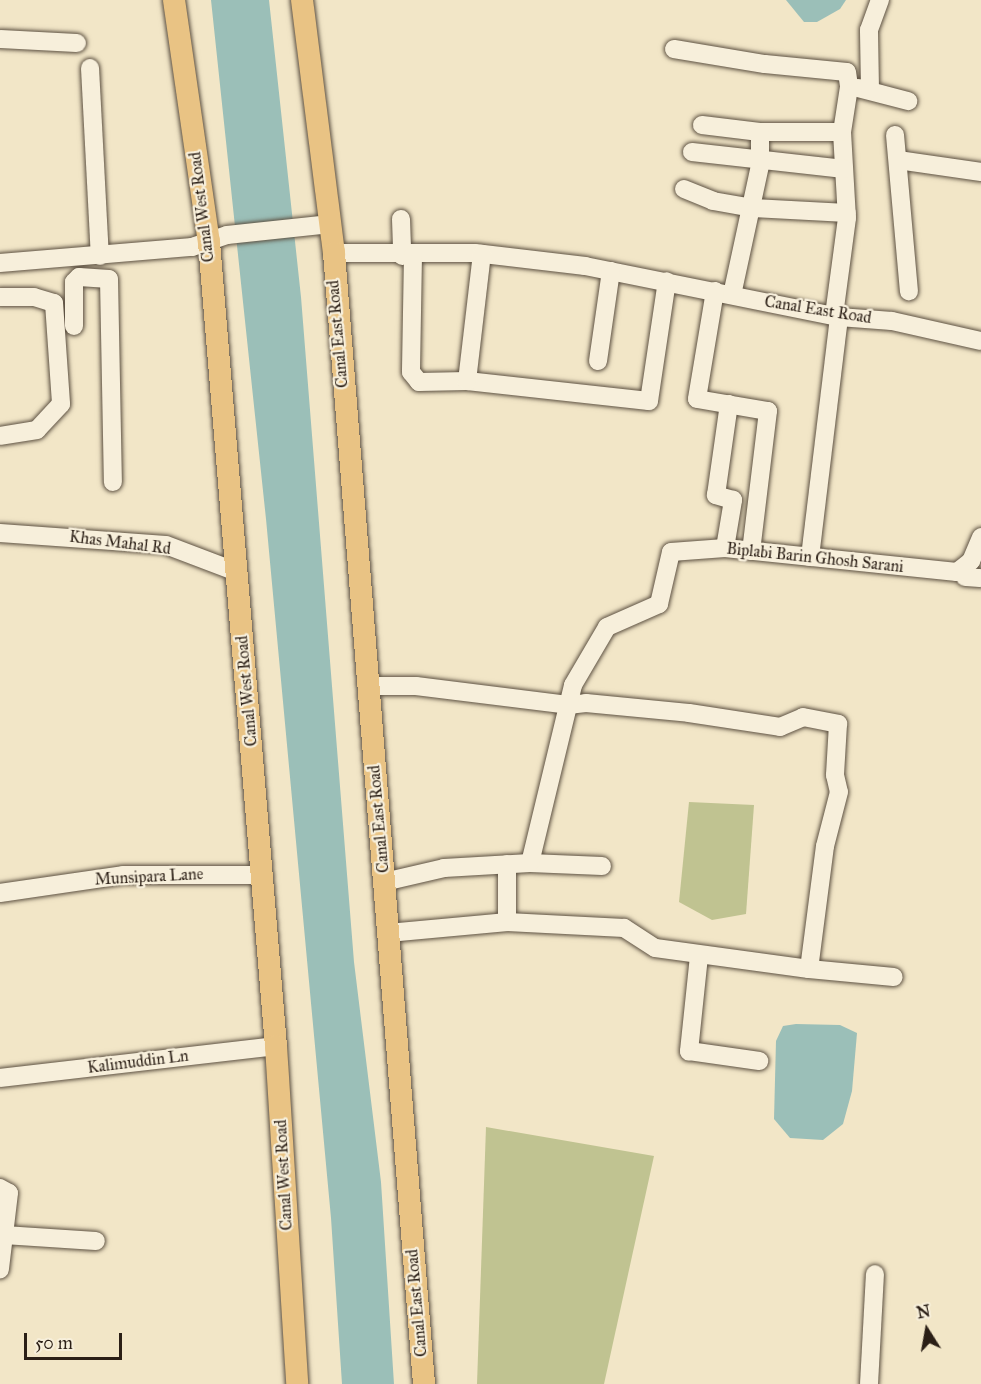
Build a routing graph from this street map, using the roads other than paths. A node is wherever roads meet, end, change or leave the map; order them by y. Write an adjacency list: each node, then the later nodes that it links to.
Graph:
1 (174, 0): 25 (main road, Canal West Road)
2 (302, 0): 24 (main road, Canal East Road)
3 (880, 0): 9 (street)
4 (0, 39): 5 (street)
5 (77, 43)
6 (674, 49): 8 (street)
7 (90, 68): 29 (street)
8 (849, 87): 9 (street); 13 (street)
9 (870, 89): 10 (street)
10 (908, 101)
11 (702, 125): 12 (street)
12 (760, 132): 13 (street); 16 (street)
13 (842, 132): 18 (street)
14 (895, 135): 17 (street)
15 (692, 152): 16 (street)
16 (758, 159): 18 (street); 21 (street)
17 (898, 160): 19 (street); 36 (street)
18 (844, 169): 22 (street)
19 (981, 172)
20 (684, 189): 21 (street)
21 (753, 208): 22 (street); 37 (street)
22 (847, 213): 39 (street)
23 (401, 219): 28 (street)
24 (321, 225): 25 (street); 26 (main road, Canal East Road)
25 (218, 239): 29 (street); 52 (main road, Canal West Road)
26 (334, 253): 28 (street, Canal East Road); 53 (main road, Canal East Road)
27 (482, 254): 28 (street, Canal East Road); 32 (street, Canal East Road); 43 (street)
28 (407, 255): 43 (street)
29 (104, 256): 30 (street); 34 (street)
30 (79, 258): 31 (street); 33 (street)
31 (0, 263)
32 (611, 270): 35 (street, Canal East Road); 42 (street)
33 (79, 277): 34 (street); 40 (street)
34 (109, 279): 46 (street)
35 (667, 281): 37 (street, Canal East Road); 43 (street)
36 (909, 291)
37 (723, 293): 39 (street, Canal East Road); 44 (street)
38 (0, 297): 45 (street)
39 (837, 316): 41 (street, Canal East Road); 51 (street)
40 (74, 326)
41 (981, 341)
42 (598, 361)
43 (467, 381)
44 (729, 404): 49 (street); 50 (street)
45 (0, 436)
46 (113, 482)
47 (0, 533): 52 (street, Khas Mahal Rd)
48 (981, 537): 51 (street, Biplabi Barin Ghosh Sarani)
49 (725, 548): 50 (street, Biplabi Barin Ghosh Sarani); 54 (street, Biplabi Barin Ghosh Sarani)
50 (752, 551): 51 (street, Biplabi Barin Ghosh Sarani)
51 (810, 557)
52 (237, 572): 58 (main road, Canal West Road)
53 (368, 686): 54 (street); 59 (main road, Canal East Road)
54 (568, 705): 55 (street, Biplabi Barin Ghosh Sarani); 64 (street)
55 (530, 863): 56 (street); 57 (street)
56 (507, 864): 59 (street); 61 (street)
57 (602, 866)
58 (263, 875): 60 (street, Munsipara Lane); 66 (main road, Canal West Road)
59 (384, 882): 62 (main road, Canal East Road)
60 (0, 892)
61 (507, 922): 62 (street); 63 (street)
62 (388, 933): 75 (main road, Canal East Road)
63 (699, 956): 64 (street); 67 (street)
64 (809, 969): 65 (street)
65 (894, 977)
66 (276, 1046): 68 (street, Kalimuddin Ln); 74 (main road, Canal West Road)
67 (759, 1060)
68 (0, 1078)
69 (0, 1188): 70 (street)
70 (4, 1235): 71 (street); 72 (street)
71 (96, 1241)
72 (0, 1269)
73 (875, 1274): 76 (street)
74 (297, 1384)
75 (424, 1384)
76 (869, 1384)

